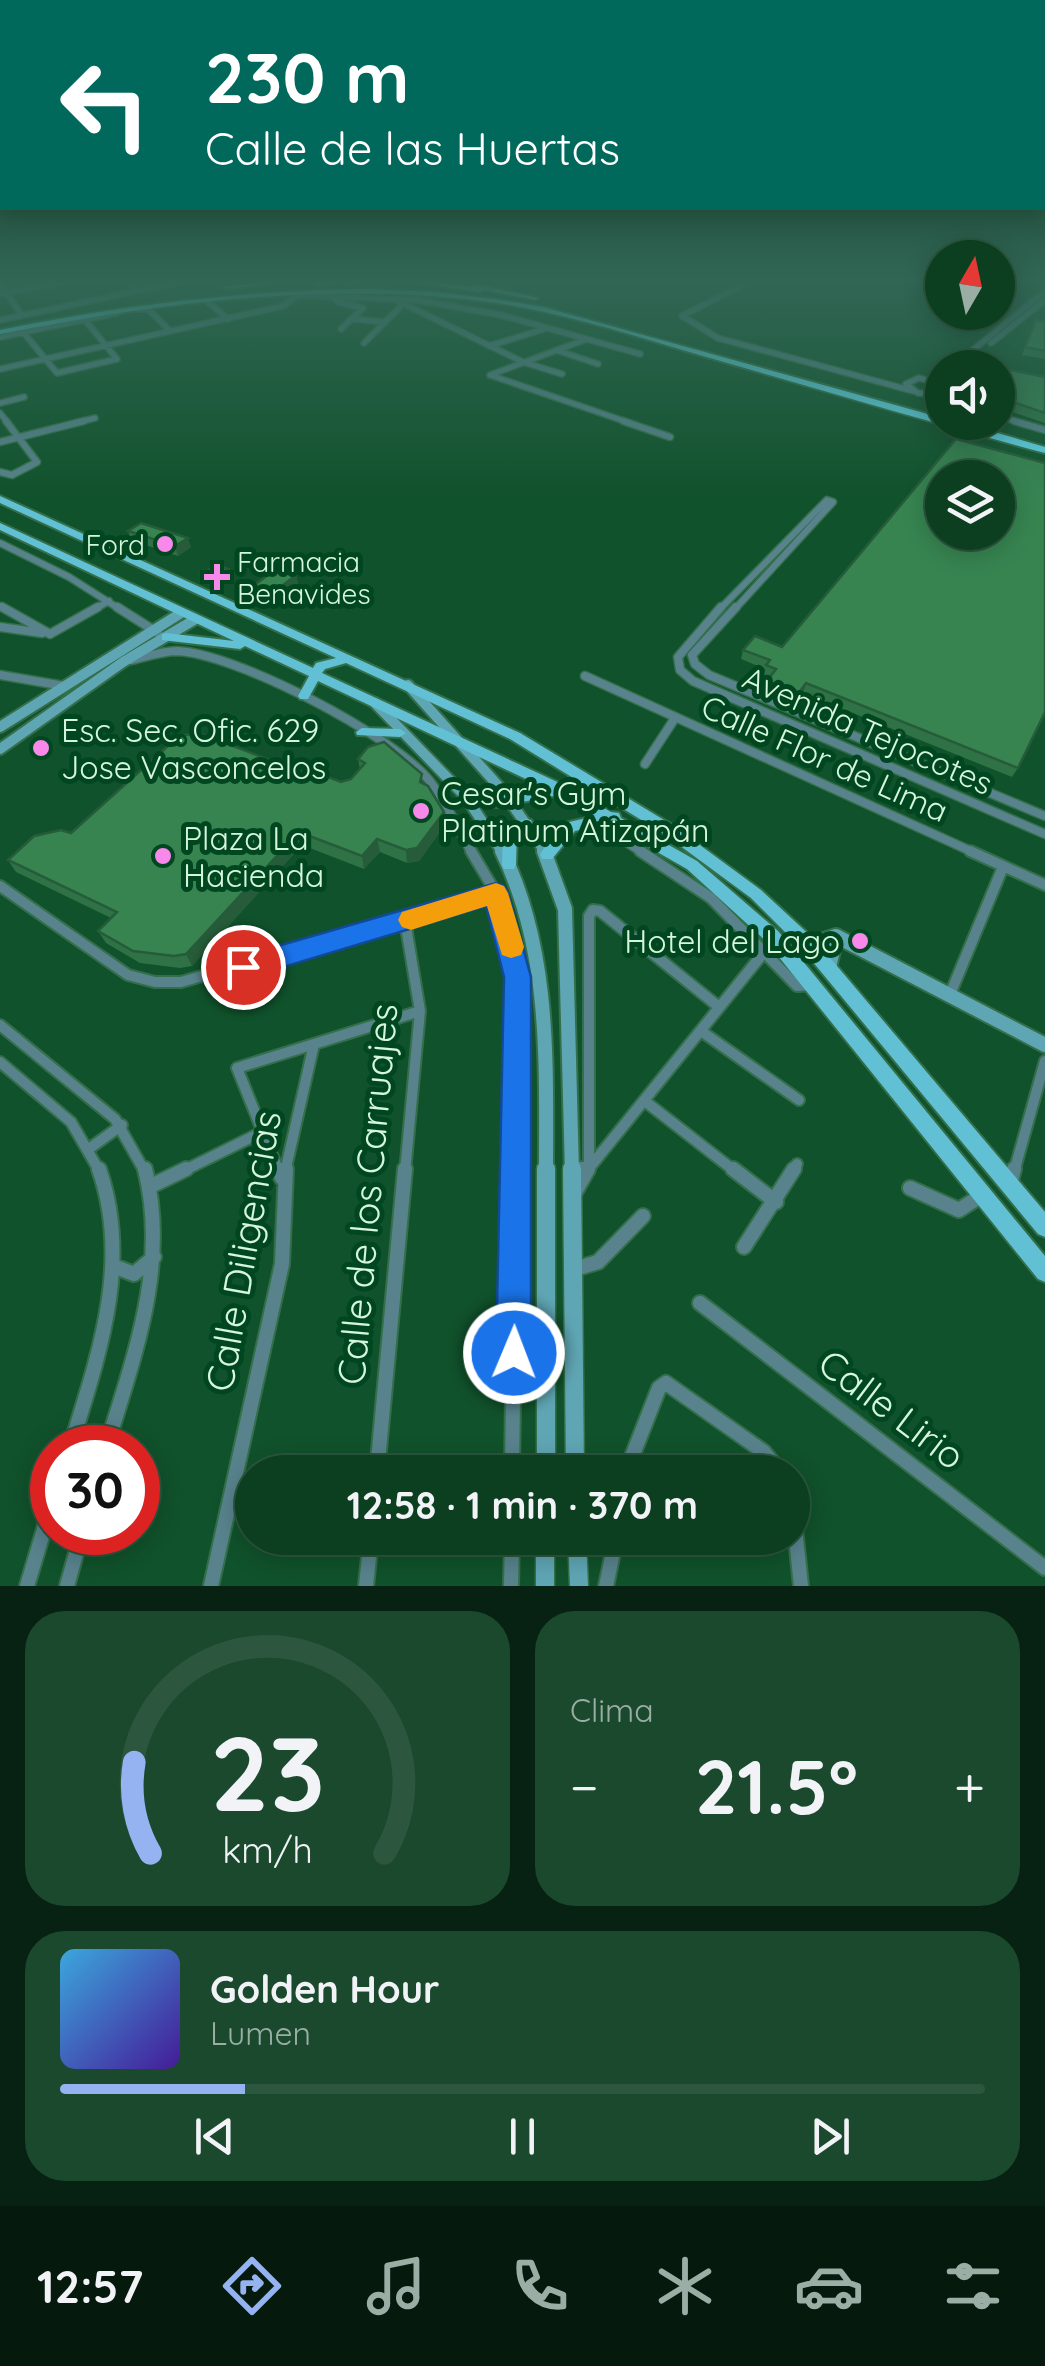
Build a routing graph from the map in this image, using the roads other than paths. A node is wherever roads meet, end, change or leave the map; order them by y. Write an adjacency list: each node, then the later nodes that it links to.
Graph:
1 (40, 353): 12 (street)
2 (70, 353): 12 (street)
3 (113, 353): 12 (street)
4 (504, 353): 13 (street)
5 (550, 353): 13 (street)
6 (563, 353): 14 (street)
7 (636, 353): 11 (street)
8 (704, 353): 27 (highway)
9 (718, 353): 26 (highway)
10 (780, 353): 16 (street)
11 (640, 354)
12 (45, 359): 15 (street)
13 (523, 362): 17 (street); 31 (street)
14 (598, 364)
15 (0, 369)
16 (844, 370): 19 (street); 20 (street)
17 (562, 374)
18 (925, 380): 19 (street)
19 (907, 382): 20 (street)
20 (916, 392): 21 (street); 22 (street)
21 (925, 393)
22 (925, 395)
23 (24, 397): 24 (street)
24 (0, 404)
25 (0, 413): 33 (street)
26 (925, 414)
27 (925, 415)
28 (95, 418): 33 (street)
29 (1015, 421): 30 (street)
30 (1045, 430)
31 (670, 437)
32 (1015, 437): 36 (highway)
33 (19, 438): 35 (street); 38 (street)
34 (1015, 439): 36 (highway)
35 (0, 442)
36 (1045, 447)
37 (0, 472): 38 (street)
38 (12, 475)
39 (0, 498): 42 (main road)
40 (0, 526): 43 (main road)
41 (0, 543): 45 (street)
42 (113, 550): 43 (main road); 44 (main road)
43 (85, 564): 47 (main road)
44 (210, 596): 48 (main road); 55 (main road)
45 (109, 601): 50 (street); 51 (street)
46 (0, 606): 51 (street)
47 (181, 613): 48 (main road); 50 (main road)
48 (194, 620): 52 (main road); 53 (main road)
49 (0, 627): 51 (street)
50 (153, 630): 52 (street); 54 (main road)
51 (50, 634)
52 (166, 637): 53 (main road); 56 (main road)
53 (250, 646): 57 (main road)
54 (112, 656): 56 (main road); 61 (main road)
55 (348, 658): 57 (main road); 60 (main road)
56 (123, 662): 62 (street); 69 (main road)
57 (314, 675): 62 (main road); 63 (main road)
58 (0, 676): 61 (street)
59 (585, 676): 64 (street, Calle Flor de Lima)
60 (407, 684): 68 (main road); 87 (main road)
61 (64, 686): 65 (main road)
62 (304, 696): 66 (street)
63 (376, 703): 67 (main road); 68 (main road)
64 (675, 718): 70 (street); 81 (street, Calle Flor de Lima)
65 (0, 728)
66 (362, 732): 67 (main road); 84 (street)
67 (400, 733): 72 (main road)
68 (452, 737): 71 (main road); 73 (main road)
69 (0, 749)
70 (645, 764)
71 (562, 790): 73 (main road); 75 (main road)
72 (466, 796): 73 (main road); 80 (main road)
73 (508, 801): 77 (main road)
74 (1045, 816): 78 (street, Avenida Tejocotes)
75 (614, 817): 76 (main road); 90 (main road)
76 (593, 820): 79 (main road); 88 (street)
77 (526, 824): 79 (main road); 80 (main road)
78 (1045, 834)
79 (547, 855): 106 (main road)
80 (510, 864): 125 (main road)
81 (1003, 866): 82 (street, Calle Flor de Lima); 91 (street)
82 (1045, 885)
83 (0, 886): 85 (street)
84 (496, 893): 85 (street); 124 (street)
85 (405, 922): 93 (street, Calle de los Carruajes)
86 (836, 936): 87 (main road); 89 (main road); 91 (main road)
87 (809, 944): 89 (main road)
88 (765, 951): 90 (street); 92 (street)
89 (829, 968): 109 (main road)
90 (812, 986): 111 (main road)
91 (951, 992): 97 (main road)
92 (720, 1007): 95 (street); 106 (street)
93 (420, 1010): 96 (street); 123 (street, Calle de los Carruajes)
94 (0, 1025): 102 (street)
95 (701, 1031): 100 (street); 101 (street)
96 (314, 1044): 103 (street); 107 (street, Calle Diligencias)
97 (1045, 1045)
98 (1045, 1061): 109 (street)
99 (0, 1062): 104 (street)
100 (799, 1100)
101 (646, 1102): 106 (street); 112 (street)
102 (122, 1125): 104 (street); 108 (street)
103 (266, 1130): 107 (street); 108 (street)
104 (90, 1148): 117 (street)
105 (796, 1164): 112 (street)
106 (581, 1167): 118 (main road)
107 (283, 1181): 140 (street, Calle Diligencias)
108 (152, 1185): 116 (street)
109 (1010, 1185): 114 (main road)
110 (910, 1188): 111 (street)
111 (982, 1196): 119 (main road)
112 (770, 1197): 115 (street)
113 (643, 1216): 118 (street)
114 (1045, 1227)
115 (744, 1246)
116 (154, 1257): 117 (street); 122 (street)
117 (116, 1266): 121 (street)
118 (575, 1269): 126 (main road)
119 (1045, 1272)
120 (700, 1303): 137 (street, Calle Lirio)
121 (77, 1425)
122 (113, 1425)
123 (378, 1455)
124 (512, 1455)
125 (546, 1455)
126 (575, 1455)
127 (632, 1455): 128 (street)
128 (766, 1455)
129 (36, 1555): 138 (street)
130 (76, 1555): 139 (street)
131 (369, 1555): 141 (street)
132 (512, 1555): 142 (street)
133 (546, 1555): 143 (main road)
134 (578, 1555): 144 (main road)
135 (612, 1555): 145 (street)
136 (798, 1555): 146 (street)
137 (1045, 1568)
138 (27, 1586)
139 (67, 1586)
140 (210, 1586)
141 (366, 1586)
142 (511, 1586)
143 (545, 1586)
144 (579, 1586)
145 (606, 1586)
146 (802, 1586)

